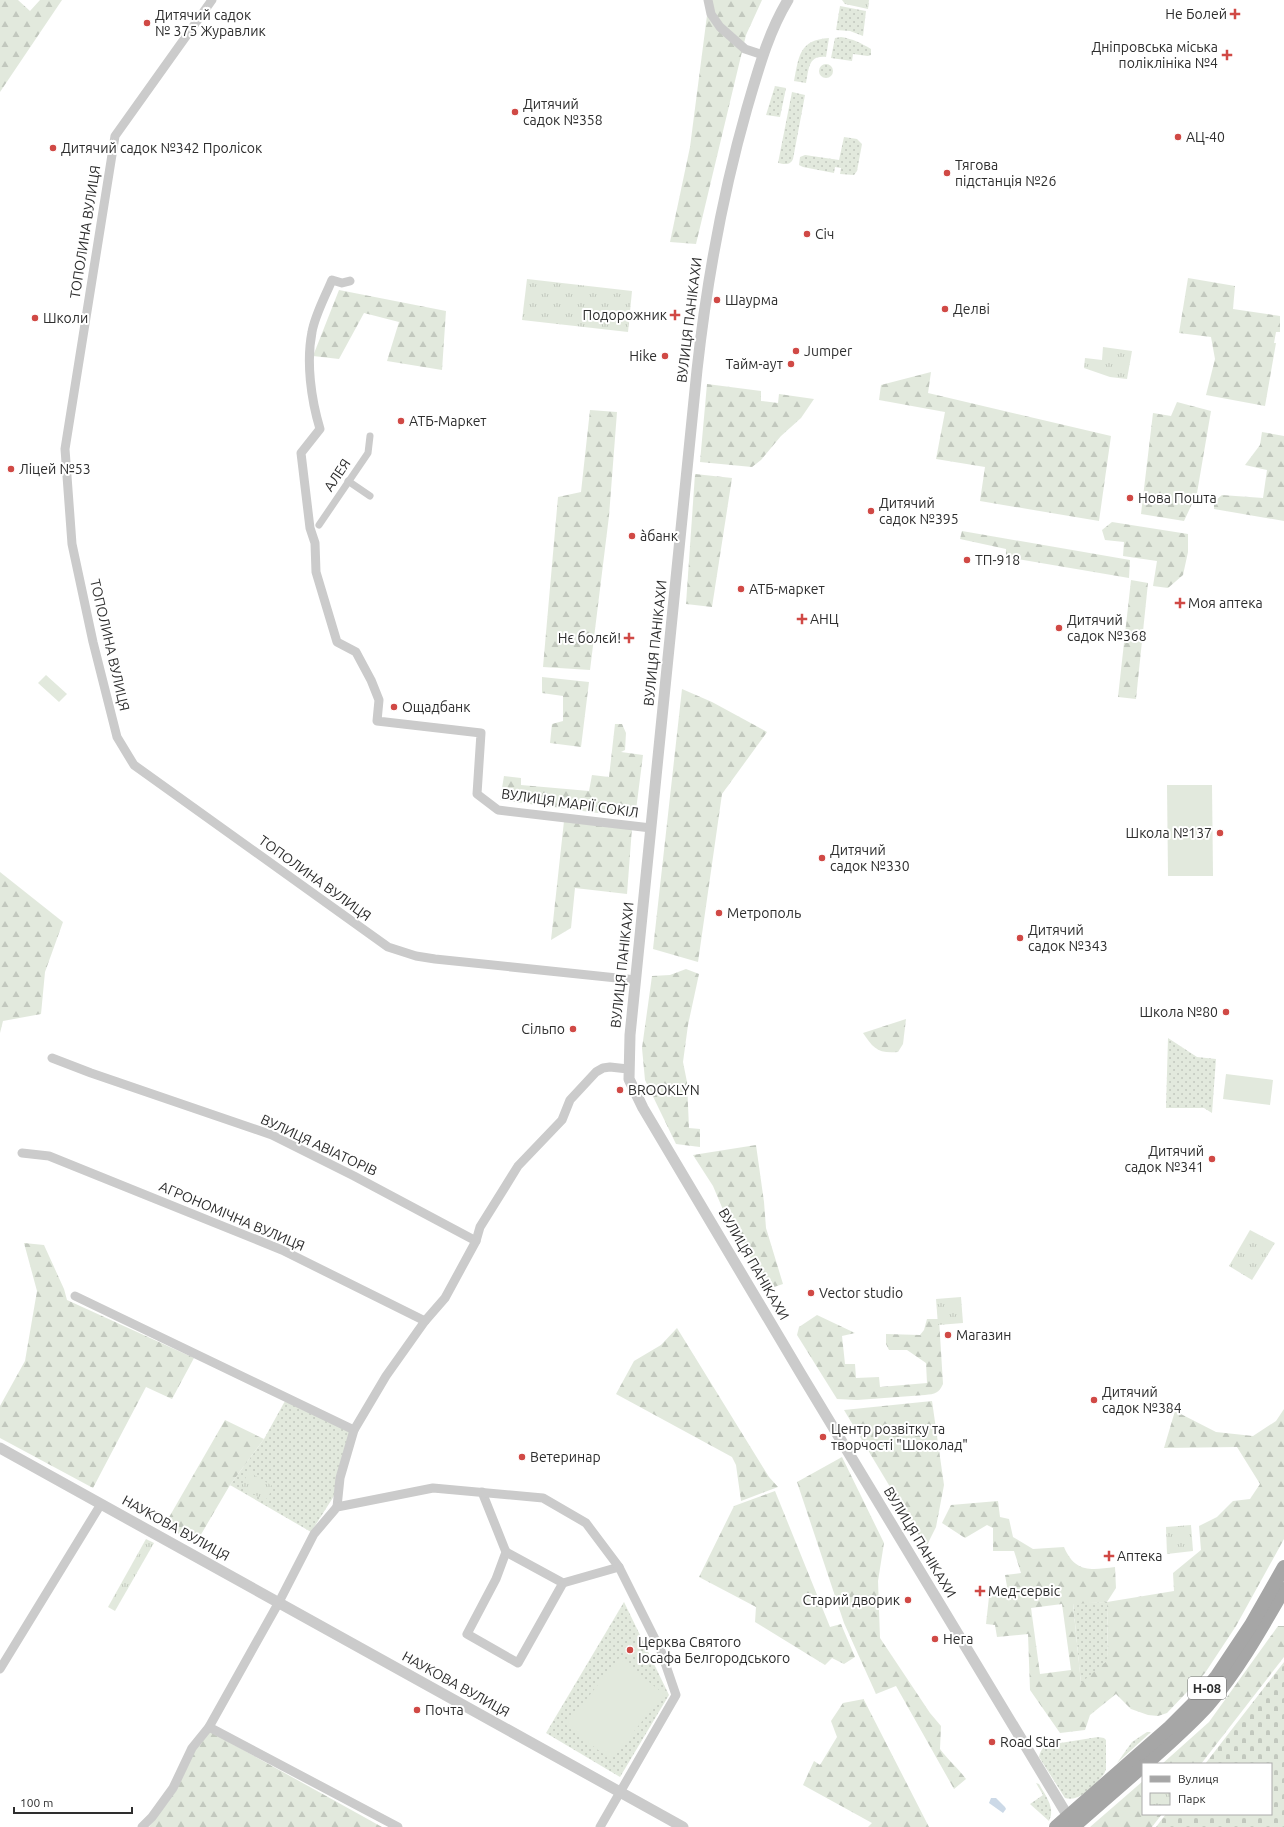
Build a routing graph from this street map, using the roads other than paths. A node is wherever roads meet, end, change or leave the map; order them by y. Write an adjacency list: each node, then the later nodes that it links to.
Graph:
1 (212, 0): 11 (street, ТОПОЛИНА ВУЛИЦЯ)
2 (708, 0): 4 (street)
3 (788, 0): 4 (street, ВУЛИЦЯ ПАНІКАХИ)
4 (763, 55): 10 (street, ВУЛИЦЯ ПАНІКАХИ)
5 (350, 281): 10 (street, ВУЛИЦЯ МАРІЇ СОКІЛ)
6 (370, 436): 7 (street, АЛЕЯ)
7 (348, 481): 8 (street); 9 (street, АЛЕЯ)
8 (370, 496)
9 (319, 525)
10 (651, 828): 11 (street, ВУЛИЦЯ ПАНІКАХИ)
11 (636, 980): 13 (street, ВУЛИЦЯ ПАНІКАХИ)
12 (52, 1058): 15 (street, ВУЛИЦЯ АВІАТОРІВ)
13 (628, 1069): 15 (street); 35 (street, ВУЛИЦЯ ПАНІКАХИ)
14 (22, 1153): 17 (street, АГРОНОМІЧНА ВУЛИЦЯ)
15 (476, 1241): 17 (street)
16 (74, 1296): 18 (street)
17 (425, 1321): 18 (street)
18 (354, 1430): 22 (street)
19 (0, 1448): 21 (street, НАУКОВА ВУЛИЦЯ)
20 (482, 1492): 22 (street); 23 (street); 24 (street)
21 (101, 1504): 28 (street, НАУКОВА ВУЛИЦЯ); 30 (street, НАУКОВА ВУЛИЦЯ)
22 (337, 1507): 28 (street)
23 (506, 1552): 26 (street); 26 (street)
24 (619, 1567): 26 (street); 34 (street)
25 (1284, 1568): 29 (main road, Н-08)
26 (563, 1583)
27 (1284, 1589): 29 (main road, Н-08)
28 (278, 1602): 31 (street); 34 (street, НАУКОВА ВУЛИЦЯ)
29 (1256, 1628): 32 (main road, Н-08); 35 (main road, Н-08)
30 (0, 1668)
31 (208, 1727): 36 (street); 37 (street)
32 (1147, 1763)
33 (1142, 1767): 35 (main road, Н-08)
34 (620, 1793): 38 (street); 39 (street, НАУКОВА ВУЛИЦЯ)
35 (1072, 1823): 40 (main road, Н-08)
36 (393, 1826)
37 (142, 1827)
38 (600, 1827)
39 (683, 1827)
40 (1056, 1827)

